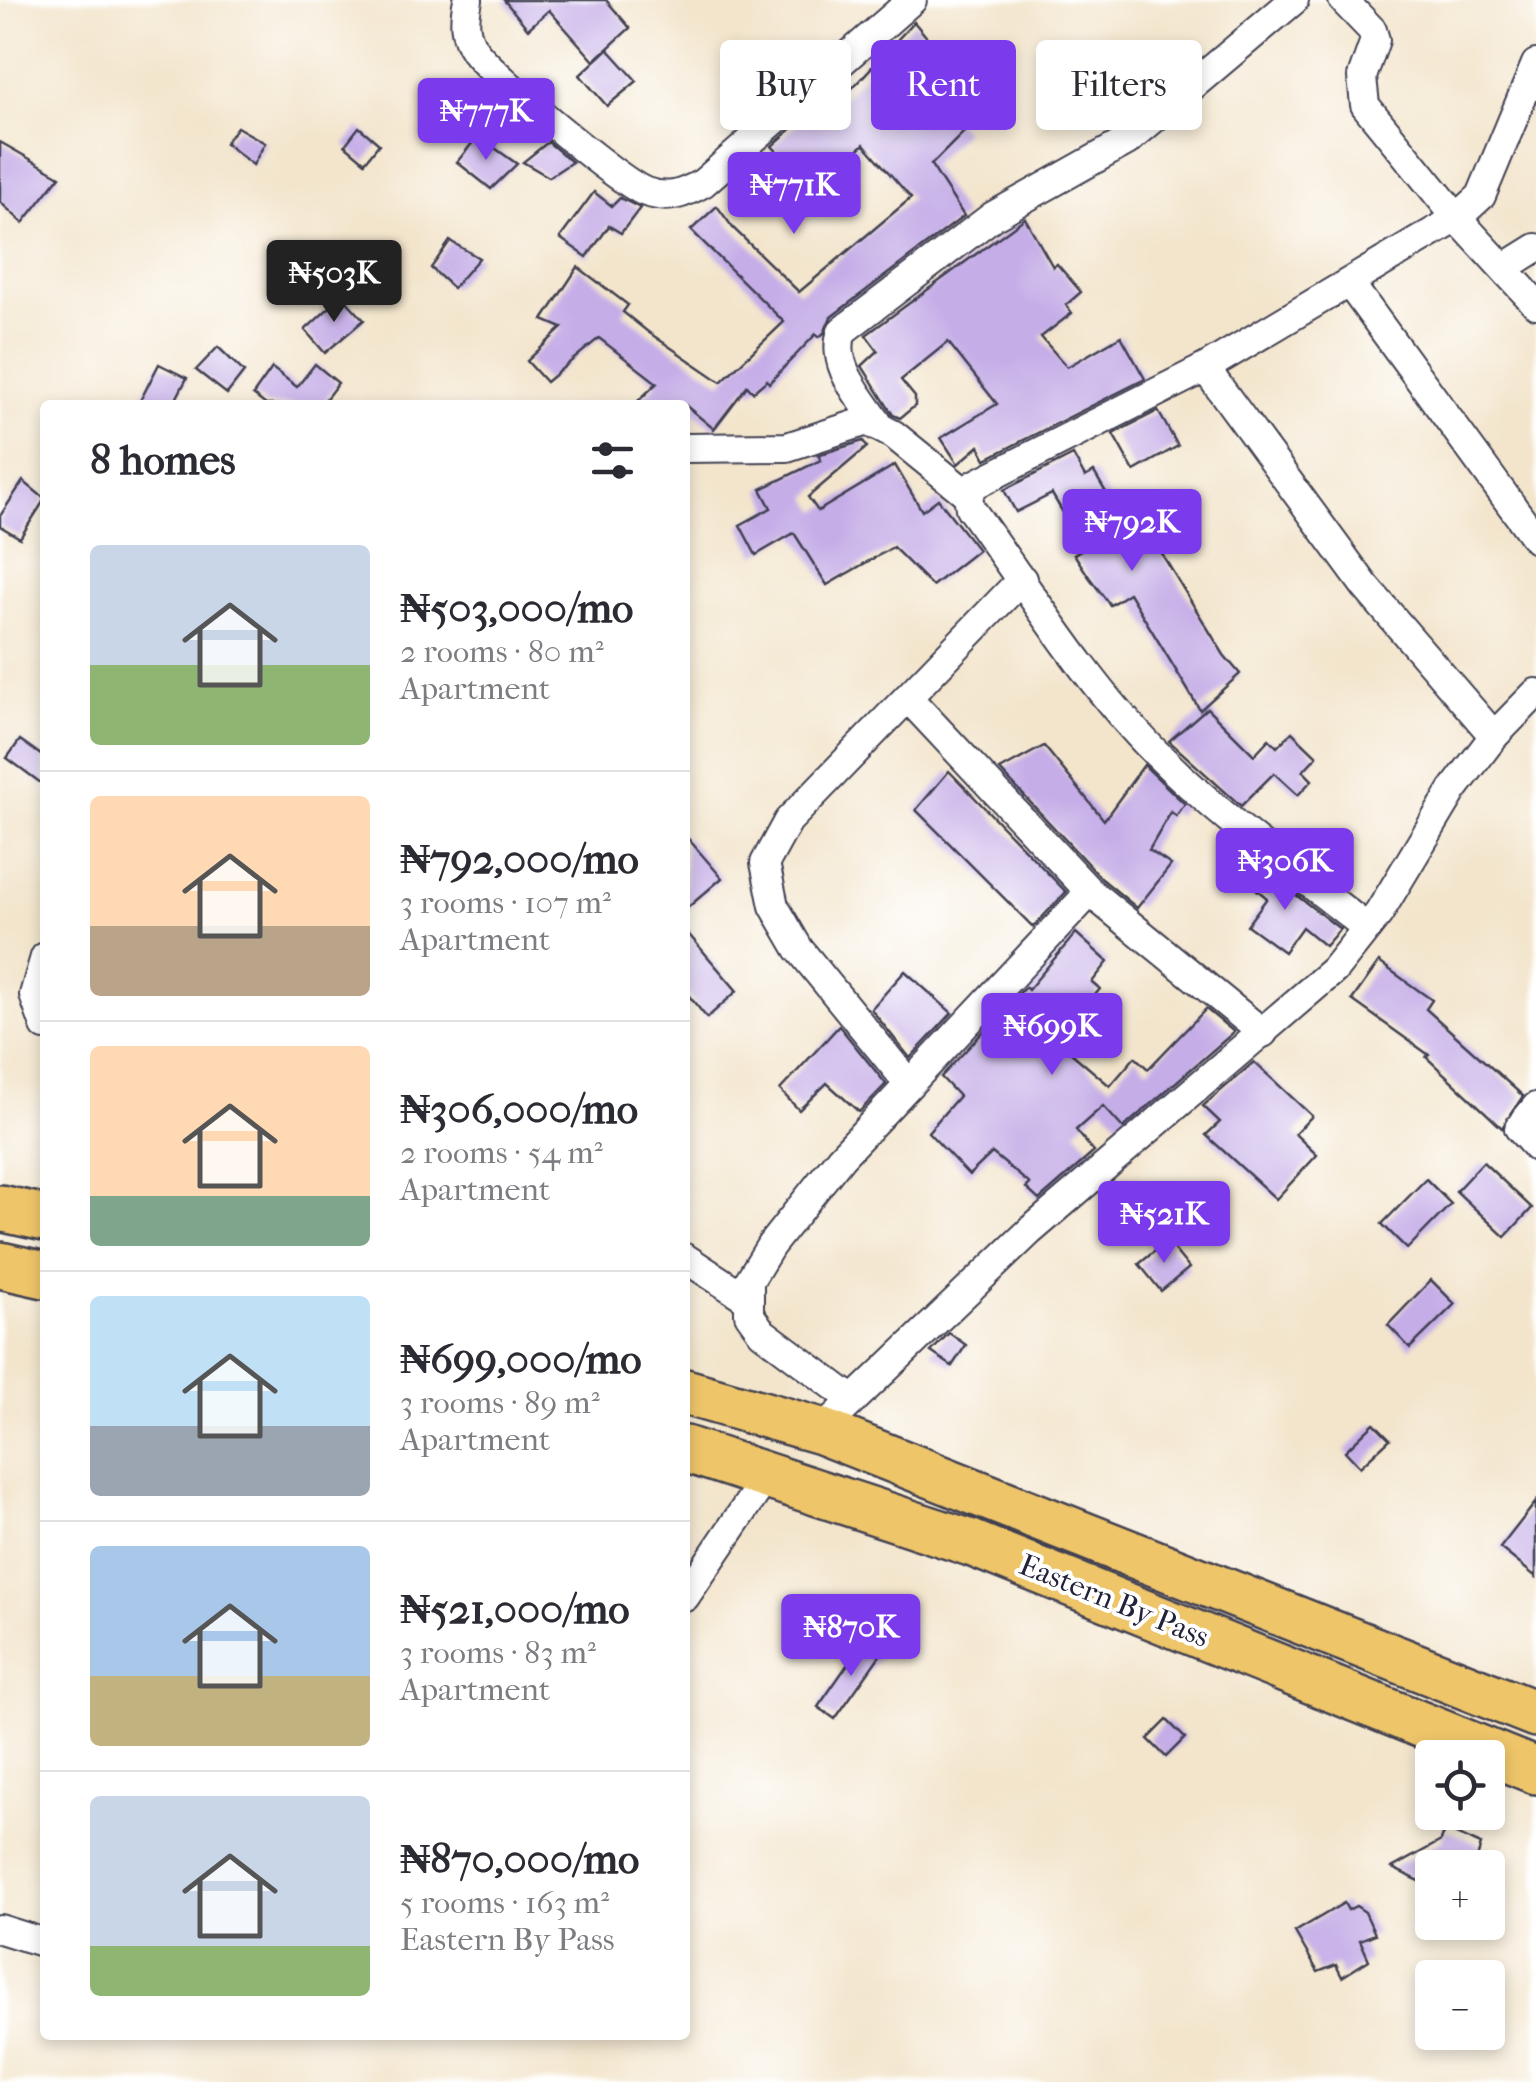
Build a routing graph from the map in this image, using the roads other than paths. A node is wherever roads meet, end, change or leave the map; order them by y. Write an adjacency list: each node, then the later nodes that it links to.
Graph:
1 (468, 0): 2 (street)
2 (912, 0)
3 (1294, 0): 12 (street)
4 (1343, 0): 6 (street)
5 (1536, 64): 6 (street)
6 (1457, 218): 8 (street); 9 (street)
7 (1536, 248): 8 (street)
8 (1504, 268): 10 (street)
9 (1350, 284): 11 (street); 15 (street)
10 (1536, 304)
11 (1204, 368): 14 (street); 19 (street)
12 (879, 425): 13 (street); 14 (street)
13 (690, 448)
14 (968, 495): 16 (street)
15 (1536, 539)
16 (1022, 579): 18 (street); 21 (street)
17 (1536, 693): 19 (street)
18 (909, 699): 20 (street); 25 (street)
19 (1494, 736): 21 (street)
20 (1090, 892): 24 (street); 25 (street)
21 (1367, 928): 24 (street)
22 (40, 974): 23 (street)
23 (40, 1012)
24 (1263, 1032): 35 (street)
25 (909, 1084): 33 (street)
26 (1536, 1107): 27 (street)
27 (1536, 1147)
28 (0, 1208): 29 (main road)
29 (40, 1217)
30 (690, 1261): 33 (street)
31 (0, 1265): 32 (main road)
32 (40, 1274)
33 (746, 1298): 35 (street)
34 (690, 1393): 36 (main road, Eastern By Pass)
35 (853, 1400): 36 (street)
36 (821, 1431): 40 (main road, Eastern By Pass)
37 (690, 1450): 38 (main road, Eastern By Pass)
38 (767, 1476): 39 (street); 41 (main road, Eastern By Pass)
39 (690, 1591)
40 (1536, 1714)
41 (1536, 1772)
42 (0, 1929): 43 (street)
43 (40, 1941)

